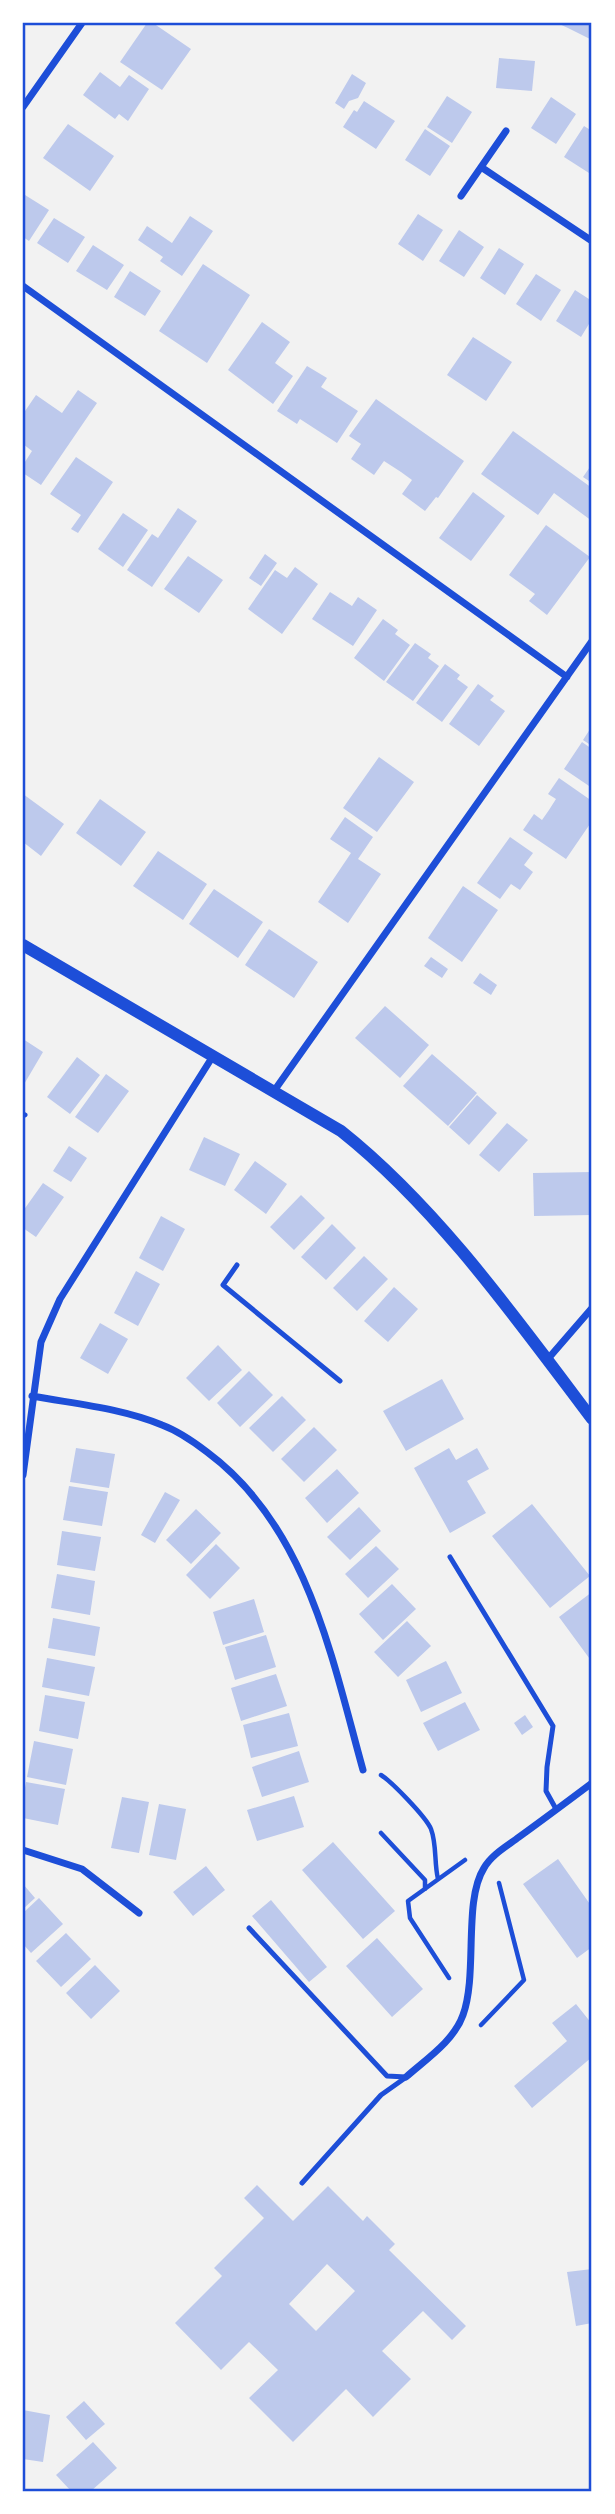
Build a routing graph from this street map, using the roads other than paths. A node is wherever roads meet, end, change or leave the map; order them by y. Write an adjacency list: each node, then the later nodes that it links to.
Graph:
1 (82, 23): 2 (street)
2 (23, 107)
3 (506, 131): 4 (street)
4 (481, 167): 5 (street); 6 (street)
5 (461, 196)
6 (592, 241)
7 (23, 286): 9 (street)
8 (592, 641): 9 (street)
9 (567, 677): 12 (street)
10 (23, 945): 11 (street)
11 (213, 1056): 12 (street); 17 (street)
12 (274, 1091): 15 (street)
13 (237, 1265): 16 (lane)
14 (592, 1308): 15 (street)
15 (547, 1360): 18 (street)
16 (340, 1381)
17 (32, 1396): 19 (street); 21 (street)
18 (592, 1419)
19 (23, 1475)
20 (450, 1557): 23 (lane)
21 (363, 1770)
22 (591, 1787): 23 (street)
23 (556, 1810): 27 (street)
24 (23, 1850): 25 (street)
25 (139, 1913)
26 (249, 1928): 27 (lane)
27 (405, 2077): 28 (lane)
28 (302, 2183)

